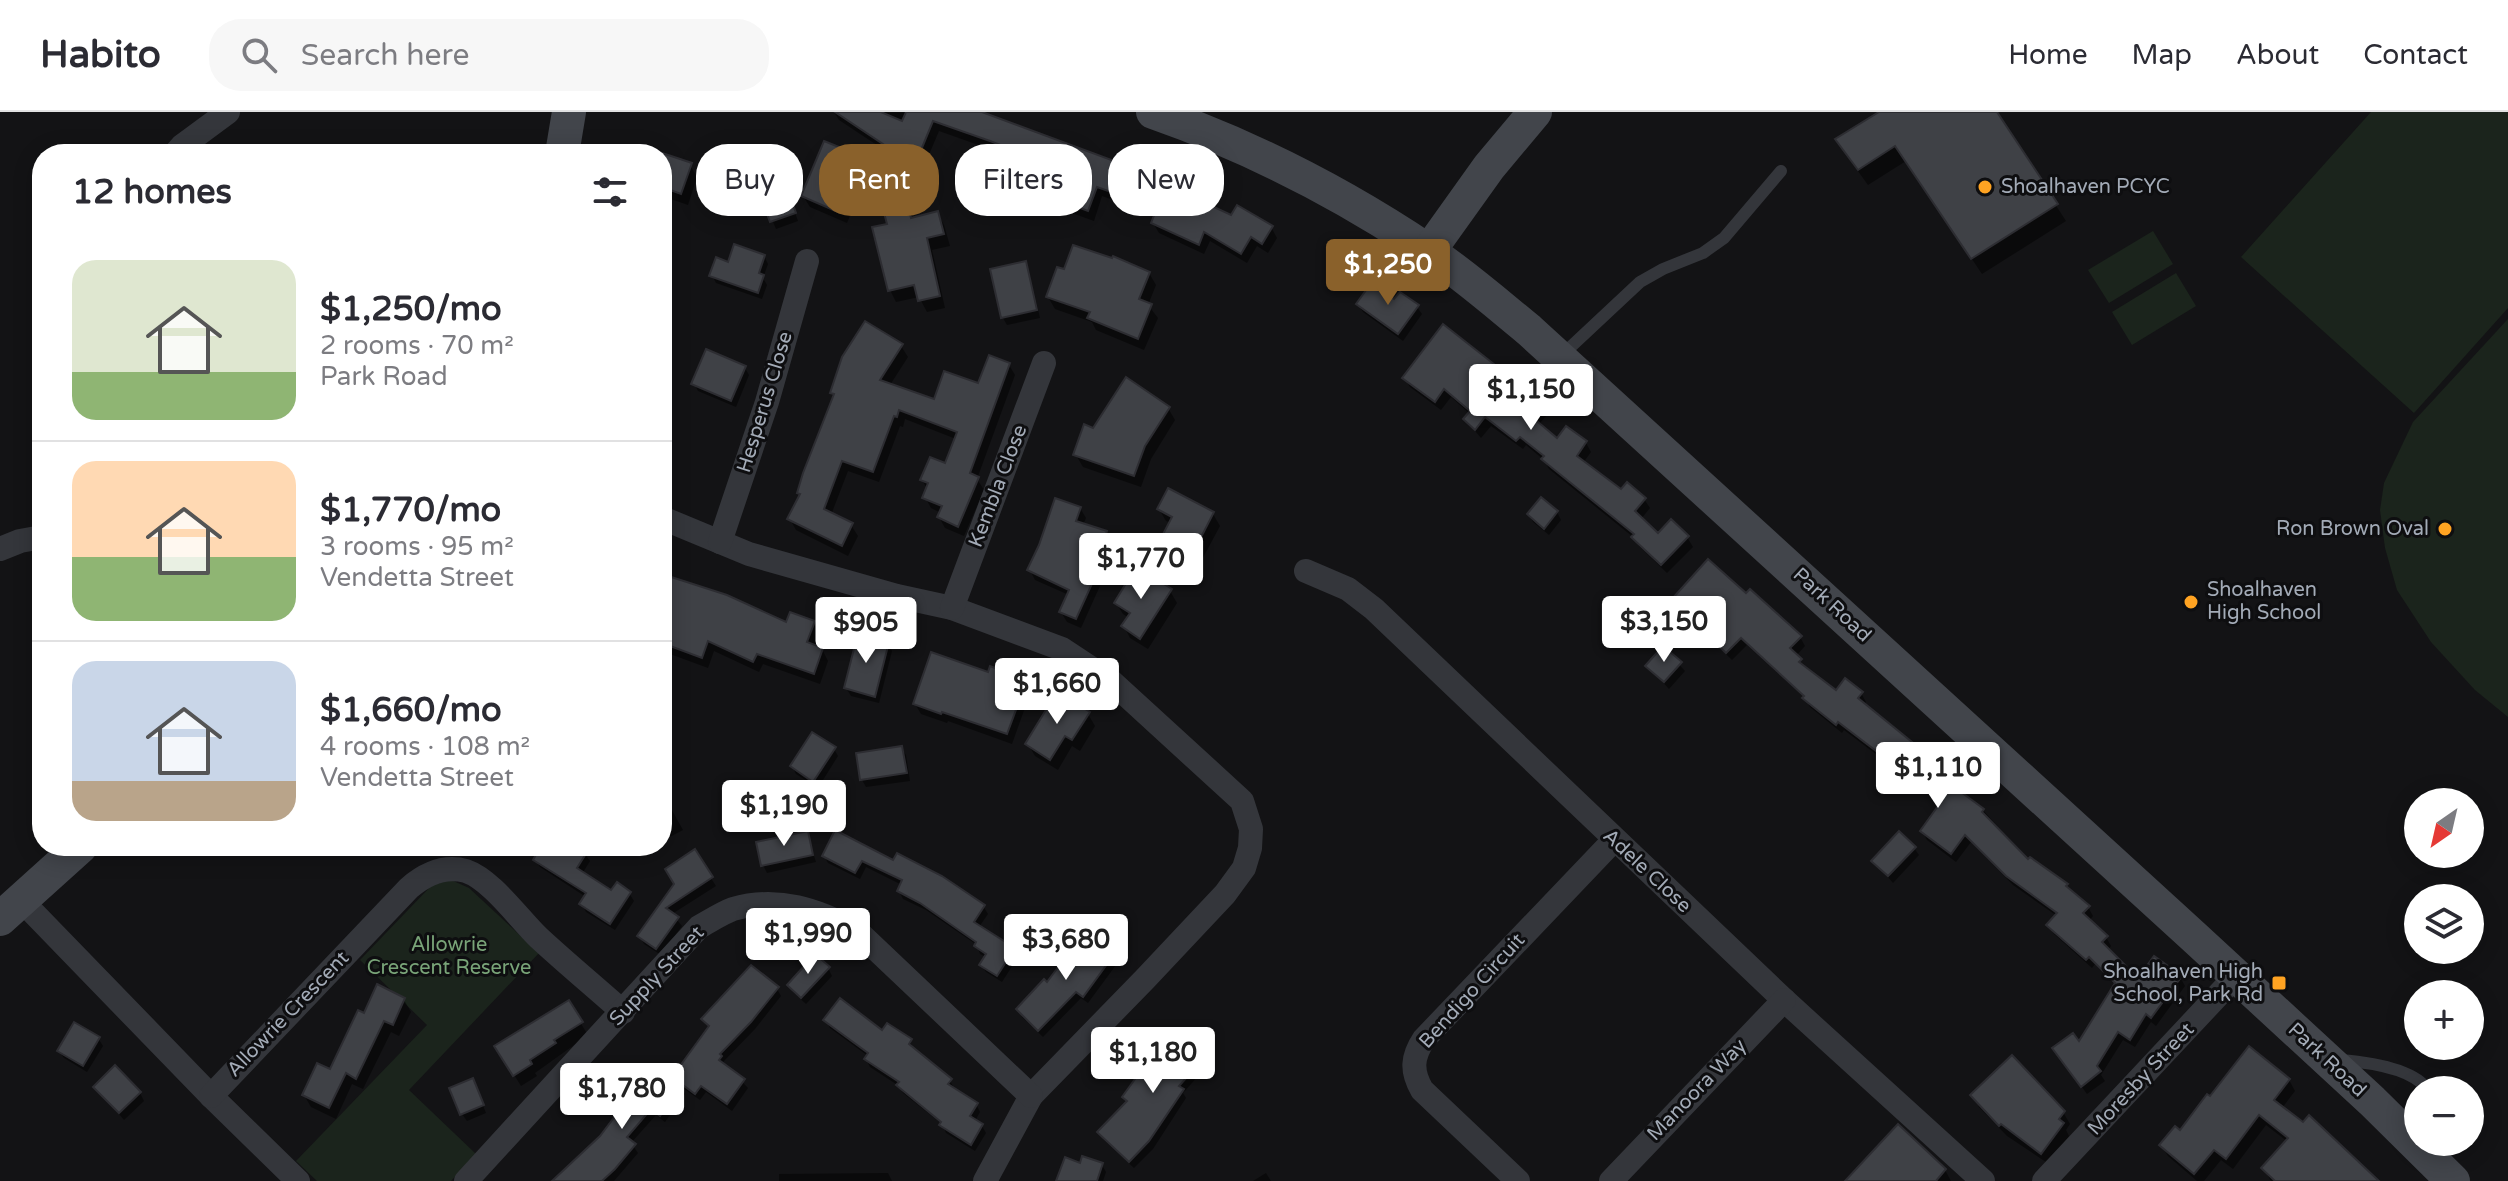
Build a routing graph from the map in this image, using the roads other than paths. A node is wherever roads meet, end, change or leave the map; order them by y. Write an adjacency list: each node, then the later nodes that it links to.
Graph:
1 (228, 112): 5 (street)
2 (569, 112): 6 (street)
3 (1153, 112): 8 (street, Park Road)
4 (1535, 112): 8 (street)
5 (185, 144)
6 (564, 144)
7 (1781, 171): 10 (lane)
8 (1429, 251): 10 (street, Park Road)
9 (807, 261): 14 (street, Hesperus Close)
10 (1560, 357): 21 (street, Park Road)
11 (1044, 363): 17 (street, Kembla Close)
12 (672, 522): 14 (street)
13 (32, 539): 15 (street)
14 (720, 542): 17 (street)
15 (0, 549)
16 (1306, 571): 18 (street, Adele Close)
17 (952, 608): 27 (street)
18 (1614, 840): 22 (street, Adele Close); 34 (street, Bendigo Circuit)
19 (70, 856): 20 (street)
20 (11, 910): 26 (street)
21 (2236, 976): 24 (street, Park Road); 36 (street, Moresby Street)
22 (1784, 1000): 30 (street, Adele Close); 35 (street, Manoora Way)
23 (623, 1012): 26 (street, Allowrie Crescent); 27 (street, Supply Street); 32 (street, Supply Street)
24 (2325, 1059): 25 (lane); 28 (street, Park Road)
25 (2413, 1076)
26 (211, 1096): 31 (street)
27 (1031, 1096): 33 (street)
28 (2404, 1128)
29 (2431, 1156): 37 (street, Park Road)
30 (1973, 1178)
31 (298, 1181)
32 (466, 1181)
33 (985, 1181)
34 (1518, 1181)
35 (1611, 1181)
36 (2044, 1181)
37 (2453, 1181)

